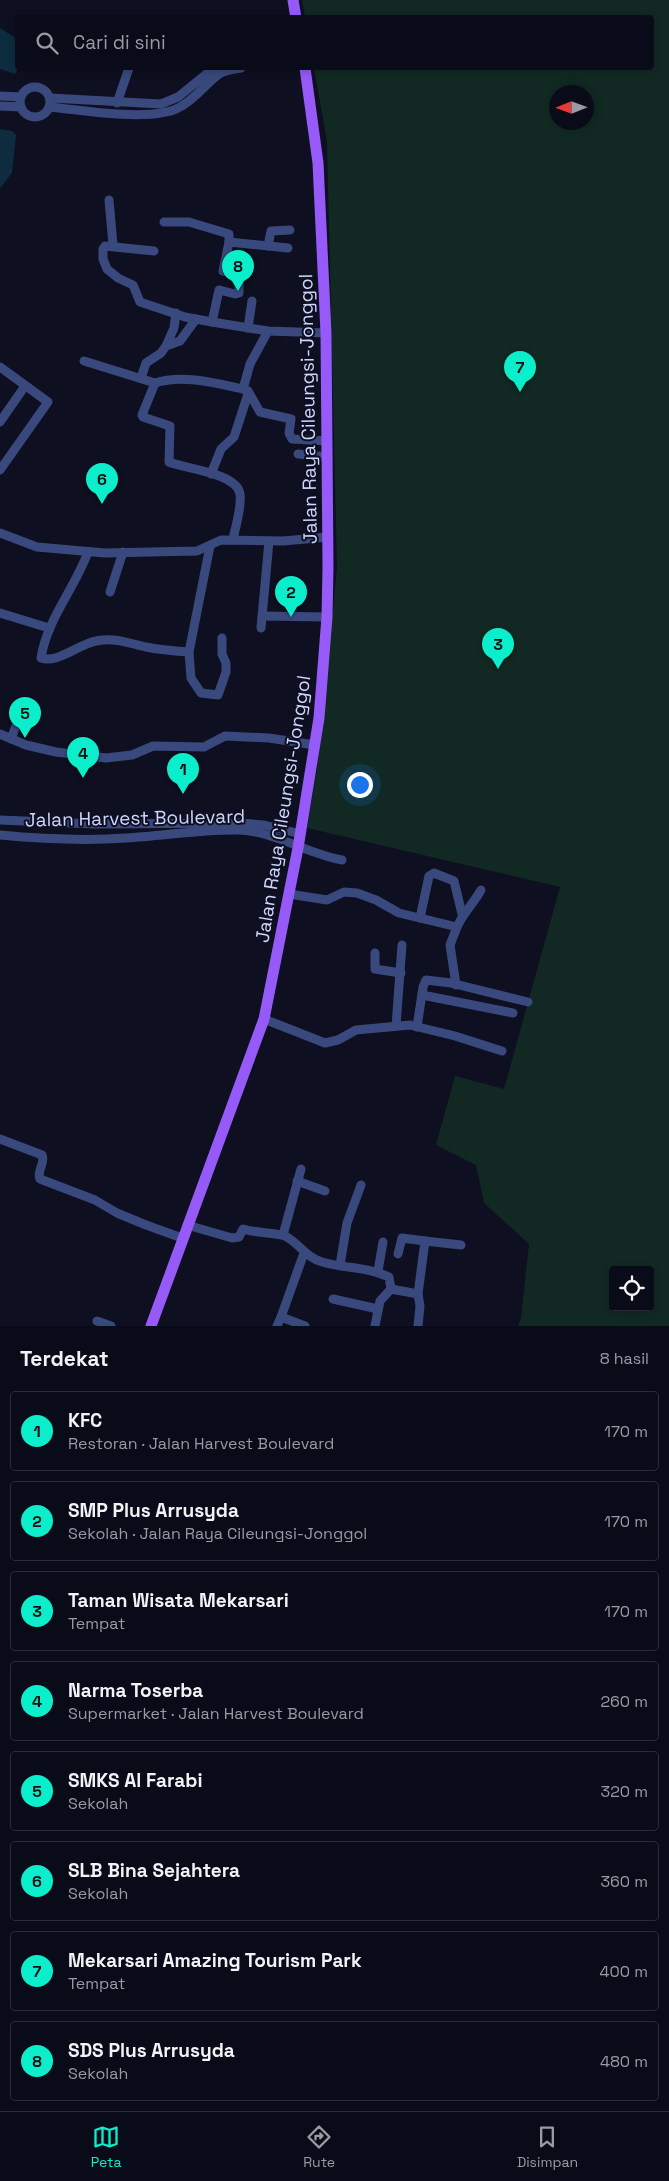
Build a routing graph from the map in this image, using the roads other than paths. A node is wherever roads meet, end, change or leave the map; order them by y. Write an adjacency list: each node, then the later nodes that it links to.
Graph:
1 (293, 0): 2 (main road)
2 (296, 15)
3 (128, 70): 10 (street)
4 (212, 70): 10 (street)
5 (233, 70): 9 (street)
6 (305, 70): 26 (main road, Jalan Raya Cileungsi-Jonggol)
7 (0, 96): 8 (street)
8 (21, 102): 9 (street); 9 (street); 11 (street)
9 (50, 102): 10 (street)
10 (117, 103)
11 (0, 106)
12 (110, 200): 16 (street)
13 (164, 222): 15 (street)
14 (290, 230): 17 (street)
15 (229, 242): 17 (street); 23 (street)
16 (113, 245): 19 (street); 21 (street)
17 (268, 246): 18 (street)
18 (288, 248)
19 (154, 251)
20 (252, 302): 24 (street)
21 (176, 313): 22 (street); 27 (street)
22 (196, 319): 23 (street); 27 (street)
23 (212, 322): 24 (street)
24 (248, 328): 25 (street)
25 (268, 331): 26 (street); 33 (street)
26 (326, 333): 35 (main road, Jalan Raya Cileungsi-Jonggol)
27 (166, 346): 30 (street)
28 (84, 361): 30 (street)
29 (0, 370): 32 (street)
30 (141, 378): 31 (street)
31 (154, 383): 33 (street); 39 (street)
32 (25, 386): 34 (street); 38 (street)
33 (246, 392): 35 (street); 39 (street)
34 (0, 422)
35 (328, 442): 37 (main road, Jalan Raya Cileungsi-Jonggol)
36 (298, 454): 37 (street)
37 (328, 457): 41 (main road, Jalan Raya Cileungsi-Jonggol)
38 (0, 470)
39 (212, 474): 42 (street)
40 (1, 535): 45 (street)
41 (328, 538): 43 (street); 50 (main road, Jalan Raya Cileungsi-Jonggol)
42 (232, 540): 43 (street); 44 (street)
43 (269, 541): 49 (street)
44 (210, 546): 46 (street); 54 (street)
45 (88, 552): 46 (street); 51 (street)
46 (123, 552): 47 (street)
47 (110, 592)
48 (0, 613): 51 (street)
49 (262, 616): 50 (street); 52 (street)
50 (327, 617): 58 (main road, Jalan Raya Cileungsi-Jonggol)
51 (49, 628): 54 (street)
52 (261, 628)
53 (222, 638): 54 (street)
54 (189, 652)
55 (22, 710): 57 (street)
56 (0, 734): 57 (street)
57 (11, 739): 58 (street)
58 (315, 745): 62 (main road, Jalan Raya Cileungsi-Jonggol)
59 (0, 820): 60 (street, Jalan Harvest Boulevard)
60 (130, 823): 62 (street, Jalan Harvest Boulevard); 63 (street)
61 (0, 834): 63 (street, Jalan Harvest Boulevard)
62 (301, 834): 64 (main road, Jalan Raya Cileungsi-Jonggol)
63 (131, 838): 64 (street, Jalan Harvest Boulevard)
64 (298, 848): 65 (street, Jalan Harvest Boulevard); 67 (main road, Jalan Raya Cileungsi-Jonggol)
65 (342, 860)
66 (481, 890): 68 (street)
67 (289, 894): 69 (street); 78 (main road, Jalan Raya Cileungsi-Jonggol)
68 (462, 914): 69 (street); 70 (street)
69 (420, 918): 70 (street)
70 (457, 927): 74 (street)
71 (402, 945): 73 (street)
72 (375, 953): 73 (street)
73 (401, 973): 79 (street)
74 (456, 985): 75 (street); 76 (street)
75 (422, 995): 77 (street); 80 (street)
76 (528, 1002)
77 (513, 1013)
78 (264, 1019): 79 (street); 87 (main road, Jalan Raya Cileungsi-Jonggol)
79 (396, 1026): 80 (street)
80 (417, 1027): 81 (street)
81 (502, 1051)
82 (0, 1139): 89 (street)
83 (301, 1169): 84 (street)
84 (297, 1181): 86 (street); 88 (street)
85 (361, 1185): 95 (street)
86 (325, 1191)
87 (187, 1225): 88 (street); 89 (main road, Jalan Raya Cileungsi-Jonggol)
88 (283, 1235): 93 (street)
89 (182, 1238): 104 (main road, Jalan Raya Cileungsi-Jonggol)
90 (425, 1241): 92 (street); 94 (street); 98 (street)
91 (383, 1242): 96 (street)
92 (461, 1244)
93 (304, 1253): 95 (street); 102 (street)
94 (398, 1254)
95 (340, 1265): 96 (street)
96 (378, 1271): 97 (street)
97 (391, 1289): 98 (street); 100 (street)
98 (418, 1294): 107 (street)
99 (332, 1299): 100 (street)
100 (378, 1308): 106 (street)
101 (96, 1321): 103 (street)
102 (279, 1321): 105 (street)
103 (111, 1326)
104 (151, 1326)
105 (305, 1326)
106 (375, 1326)
107 (418, 1326)

